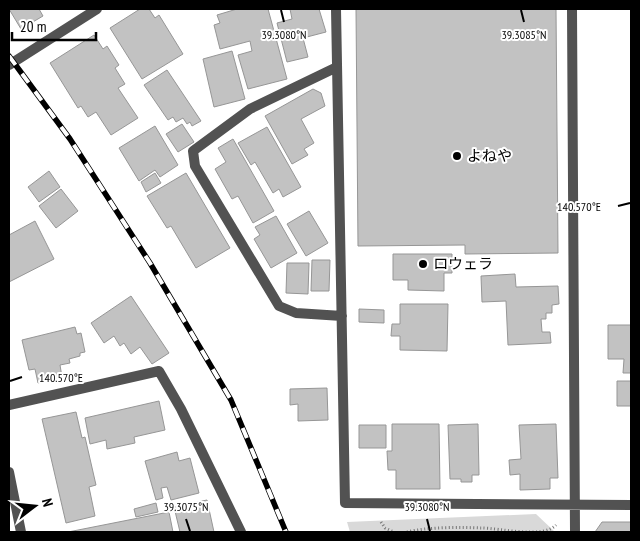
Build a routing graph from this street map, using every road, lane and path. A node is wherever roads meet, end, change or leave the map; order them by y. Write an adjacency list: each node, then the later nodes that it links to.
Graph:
1 (97, 9): 4 (street)
2 (336, 9): 5 (street)
3 (572, 9): 10 (street)
4 (9, 65)
5 (337, 67): 6 (street); 6 (street)
6 (342, 316): 10 (street)
7 (9, 405): 13 (street)
8 (9, 472): 12 (street)
9 (631, 505): 10 (street)
10 (576, 506): 11 (path); 15 (street)
11 (552, 531): 14 (path)
12 (21, 532)
13 (241, 532)
14 (408, 532)
15 (575, 532)

